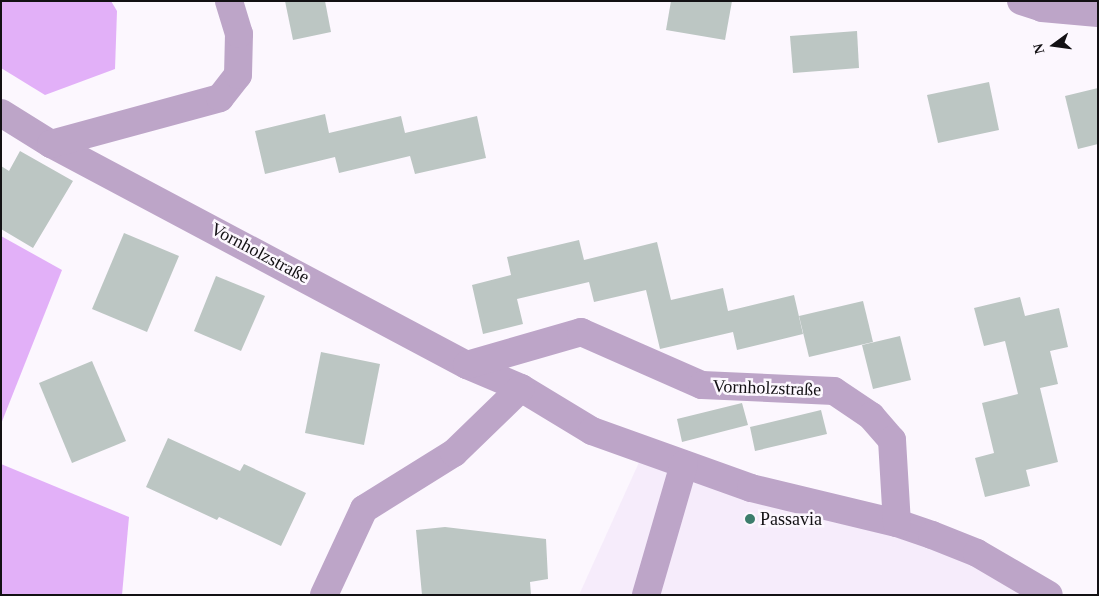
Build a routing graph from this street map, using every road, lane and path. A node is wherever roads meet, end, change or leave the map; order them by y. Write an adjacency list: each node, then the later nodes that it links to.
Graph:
1 (229, 1): 5 (street)
2 (1021, 1): 3 (street)
3 (1098, 13)
4 (1, 113): 5 (street, Vornholzstraße)
5 (51, 144): 6 (street, Vornholzstraße)
6 (467, 365): 7 (street, Vornholzstraße); 9 (street, Vornholzstraße)
7 (521, 388): 8 (street, Vornholzstraße); 11 (street)
8 (684, 464): 9 (street, Vornholzstraße); 12 (street)
9 (897, 523): 10 (street, Vornholzstraße)
10 (1036, 591)
11 (324, 595)
12 (646, 595)

